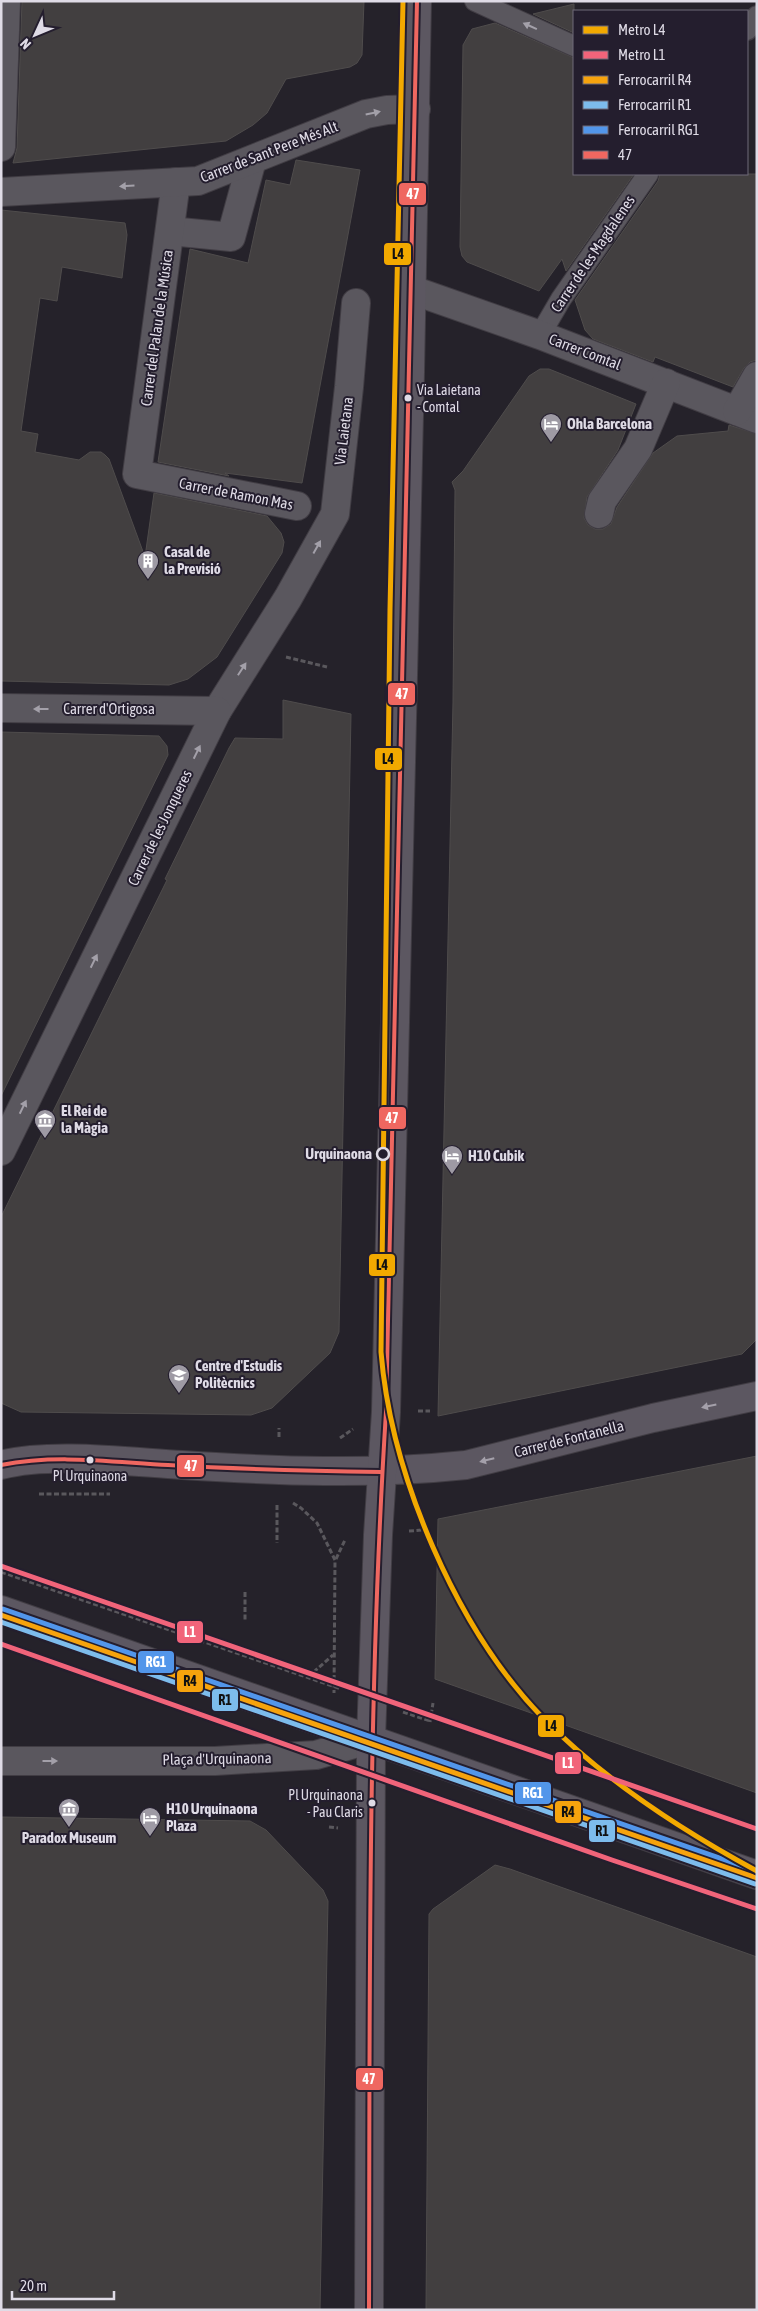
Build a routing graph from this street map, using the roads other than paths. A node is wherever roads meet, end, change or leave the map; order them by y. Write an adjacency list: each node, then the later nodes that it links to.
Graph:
1 (6, 1): 8 (street)
2 (417, 1): 7 (main road)
3 (475, 1): 6 (lane, one-way to 3)
4 (757, 16): 5 (lane)
5 (748, 29)
6 (573, 46)
7 (416, 109): 9 (street, Carrer de Sant Pere Més Alt, one-way to 7); 14 (main road)
8 (1, 147)
9 (252, 160): 11 (street, Carrer de Sant Pere Més Alt); 13 (street)
10 (647, 175): 16 (lane, Carrer de les Magdalenes)
11 (176, 182): 12 (street, Carrer de Sant Pere Més Alt, one-way to 12); 13 (street, Carrer del Palau de la Música)
12 (1, 192)
13 (170, 231): 20 (street, Carrer del Palau de la Música)
14 (412, 290): 16 (street, Carrer Comtal); 28 (main road)
15 (356, 303): 21 (street, Via Laietana)
16 (540, 335): 18 (street, Carrer Comtal)
17 (757, 376): 19 (street)
18 (666, 383): 19 (street, Carrer Comtal); 22 (street)
19 (747, 415)
20 (137, 474): 21 (street, Carrer de Ramon Mas)
21 (335, 514): 24 (street, Carrer de les Jonqueres, one-way to 21)
22 (599, 514)
23 (1, 708): 24 (street, Carrer d'Ortigosa, one-way to 23)
24 (217, 711): 25 (street, Carrer de les Jonqueres, one-way to 24)
25 (1, 1151)
26 (757, 1396): 28 (main road, Carrer de Fontanella, one-way to 28)
27 (7, 1460): 28 (main road)
28 (380, 1472): 30 (main road)
29 (1, 1610): 30 (main road)
30 (371, 1739): 31 (street, Plaça d'Urquinaona, one-way to 30); 32 (main road); 33 (main road)
31 (1, 1762)
32 (757, 1876)
33 (369, 2310)

